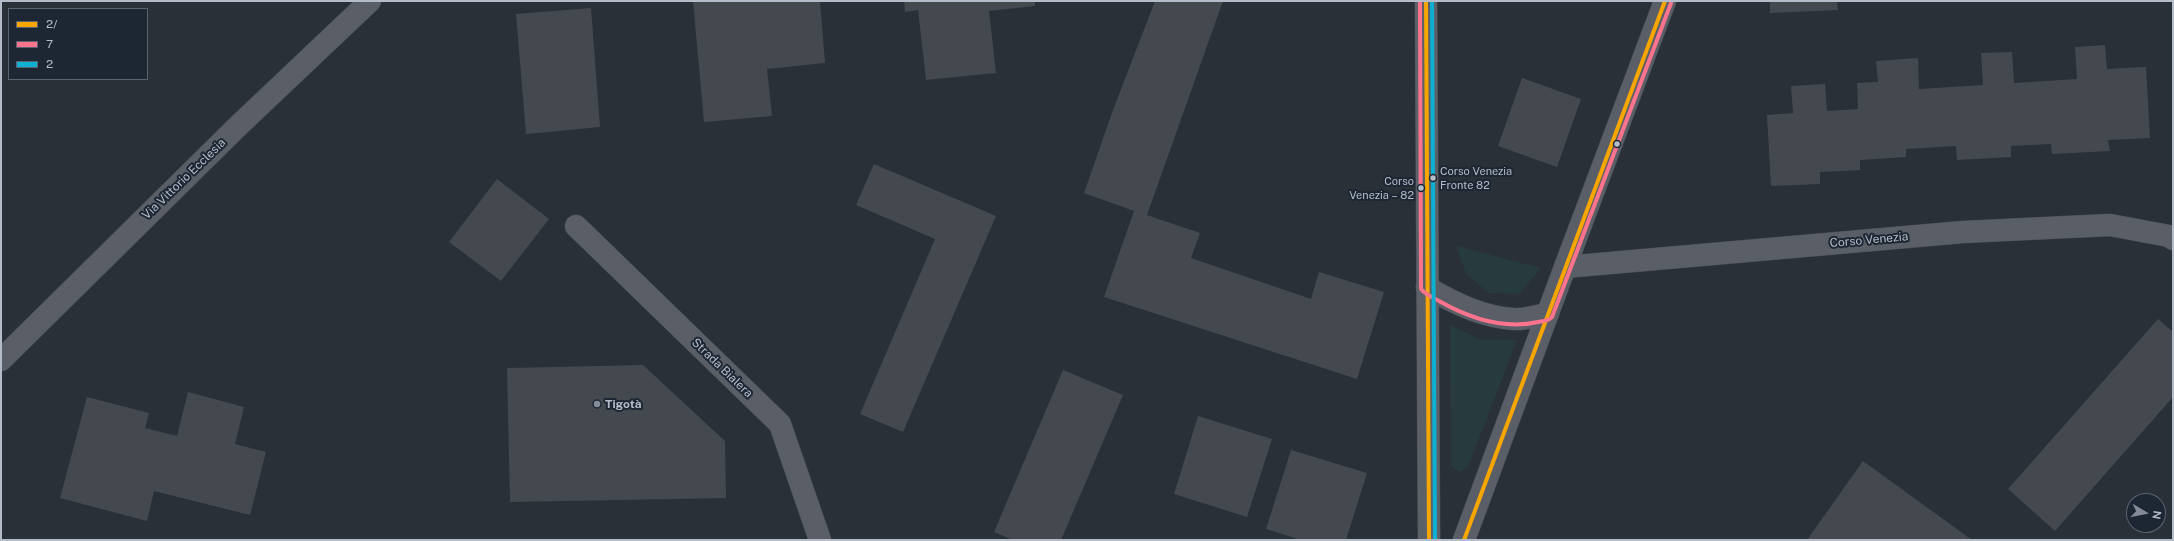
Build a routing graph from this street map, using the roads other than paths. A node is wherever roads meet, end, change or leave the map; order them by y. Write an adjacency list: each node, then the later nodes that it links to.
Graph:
1 (370, 1): 9 (street, Via Vittorio Ecclesia)
2 (1426, 1): 7 (main road)
3 (1665, 1): 6 (street)
4 (576, 226): 10 (street, Strada Bialera)
5 (2173, 239): 6 (street, Corso Venezia)
6 (1564, 267): 8 (street)
7 (1427, 286): 8 (street); 11 (main road)
8 (1547, 314): 12 (street)
9 (1, 360)
10 (820, 540)
11 (1429, 540)
12 (1464, 540)

